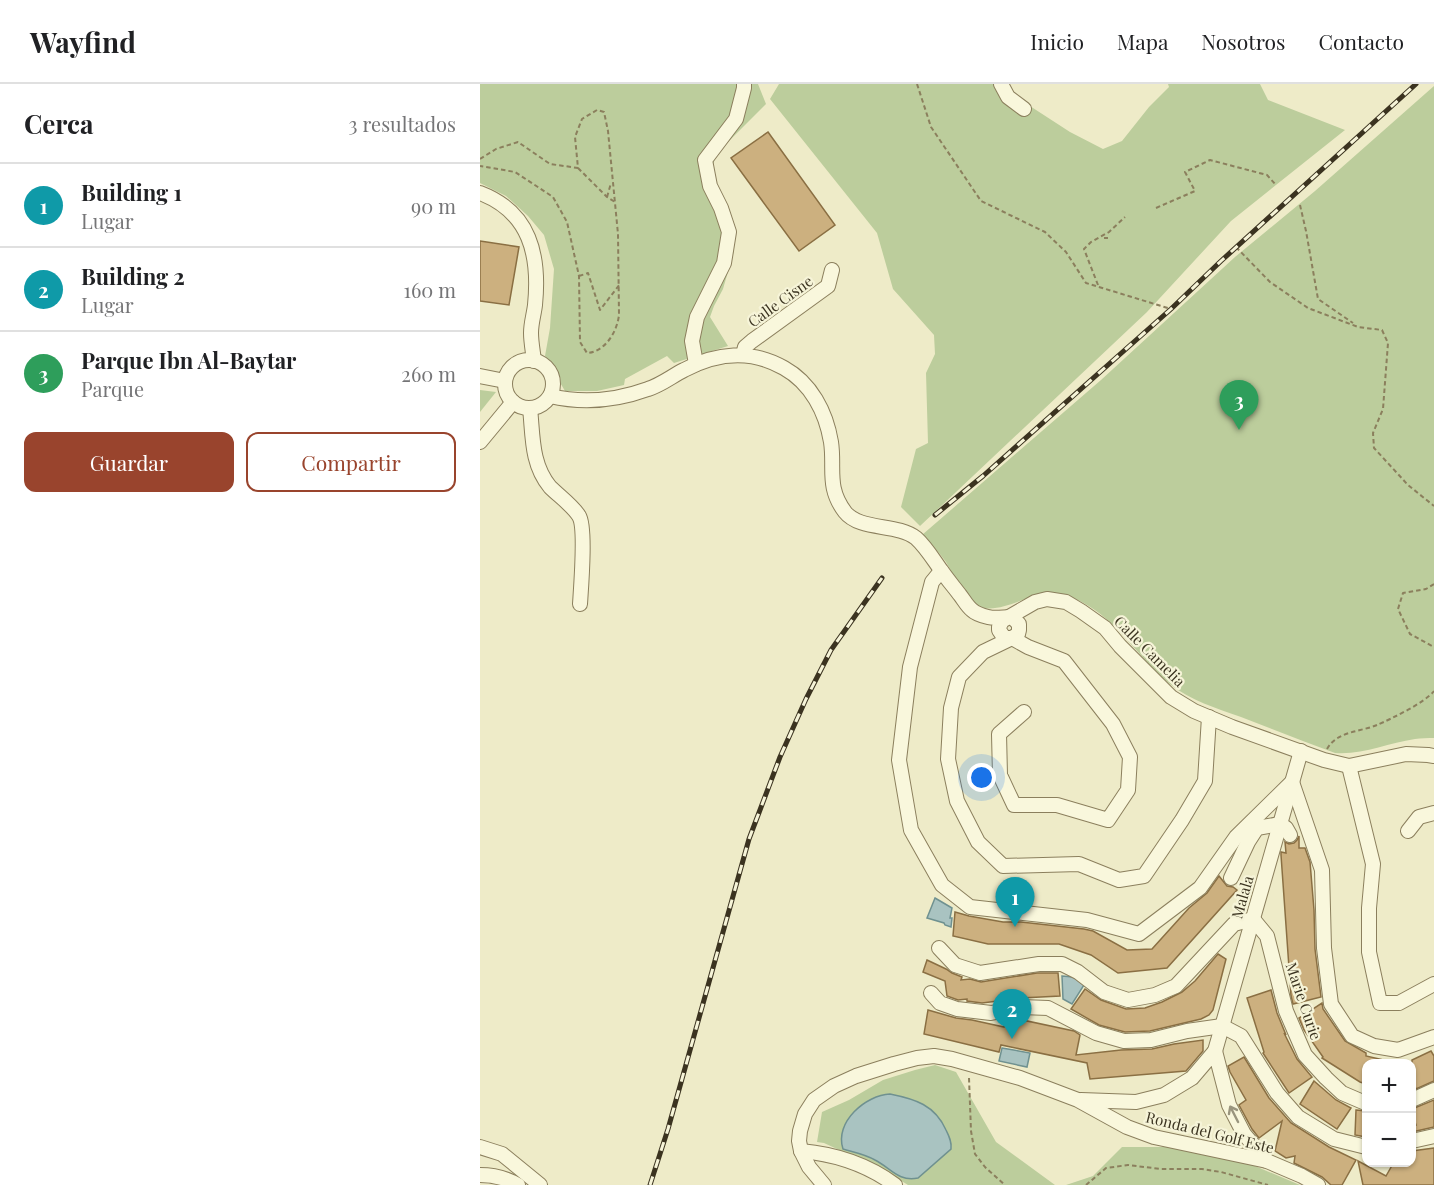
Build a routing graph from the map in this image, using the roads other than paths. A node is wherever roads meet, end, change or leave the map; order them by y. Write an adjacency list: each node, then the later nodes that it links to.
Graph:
1 (744, 84): 8 (street)
2 (1001, 84): 3 (street)
3 (1024, 109)
4 (480, 193): 7 (street)
5 (832, 270): 6 (street, Calle Cisne)
6 (743, 355): 8 (street); 15 (street)
7 (534, 361): 10 (street); 11 (street)
8 (696, 364): 11 (street)
9 (480, 376): 10 (street)
10 (505, 381): 12 (street)
11 (550, 396): 13 (street)
12 (513, 402): 13 (street); 14 (street)
13 (530, 408): 16 (street)
14 (480, 442)
15 (941, 571): 17 (street); 24 (street)
16 (580, 604)
17 (1008, 617): 18 (street); 20 (street, Calle Camelia)
18 (1012, 638): 19 (street); 20 (street)
19 (1024, 712)
20 (1209, 717): 21 (street, Calle Camelia)
21 (1301, 751): 23 (street, Calle Camelia); 24 (street, Malala)
22 (1434, 756): 23 (street, Calle Camelia)
23 (1349, 766): 32 (street)
24 (1292, 782): 26 (street, Malala); 35 (street)
25 (1434, 813): 27 (street)
26 (1280, 824): 28 (street); 29 (street); 30 (street, Malala)
27 (1407, 831)
28 (1290, 835)
29 (1231, 878)
30 (1253, 919): 31 (street); 34 (street, Malala); 40 (street, Marie Curie)
31 (939, 948)
32 (1434, 984)
33 (931, 993): 34 (street)
34 (1222, 1026): 36 (street, Malala); 44 (street)
35 (1434, 1037)
36 (1215, 1051): 39 (street); 41 (street, one-way to 36)
37 (1434, 1090): 38 (street)
38 (1416, 1098)
39 (1078, 1100): 46 (street, Ronda del Golf Este); 47 (street, Ronda del Golf Este)
40 (1362, 1102)
41 (1244, 1134): 47 (street); 48 (street)
42 (1434, 1136): 43 (street)
43 (1416, 1140)
44 (1362, 1146)
45 (480, 1147): 51 (street)
46 (801, 1151): 52 (street); 53 (street)
47 (1236, 1154): 48 (street, Ronda del Golf Este)
48 (1267, 1161): 54 (street, Ronda del Golf Este)
49 (480, 1175): 50 (street)
50 (518, 1185)
51 (540, 1185)
52 (824, 1185)
53 (895, 1185)
54 (1318, 1185)

